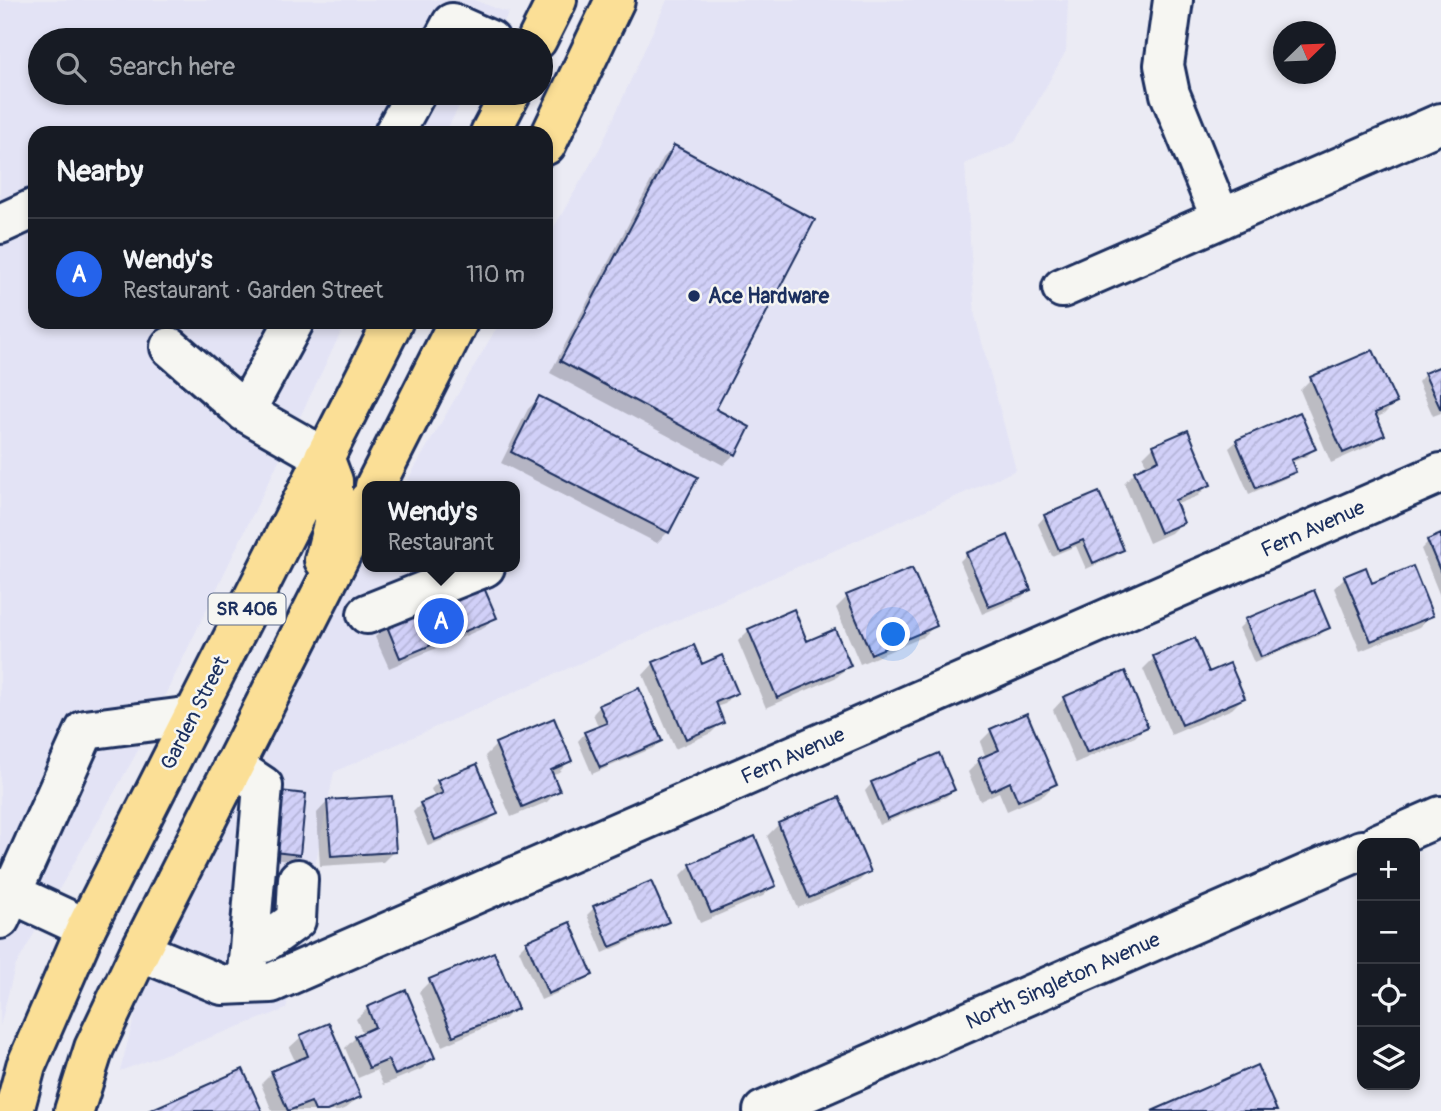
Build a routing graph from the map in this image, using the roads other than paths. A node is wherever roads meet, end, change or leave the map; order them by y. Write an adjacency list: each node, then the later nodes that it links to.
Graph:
1 (557, 0): 6 (main road)
2 (615, 0): 12 (main road)
3 (1174, 0): 14 (street)
4 (449, 28): 5 (street)
5 (463, 28)
6 (543, 28)
7 (409, 105): 10 (street)
8 (505, 105): 11 (main road)
9 (1441, 123): 14 (street)
10 (398, 126)
11 (494, 126)
12 (553, 130)
13 (28, 211): 15 (street)
14 (1221, 219): 16 (street)
15 (0, 224)
16 (1062, 288)
17 (290, 329): 21 (street)
18 (390, 329): 22 (main road, Garden Street / SR 406); 24 (main road)
19 (454, 329): 25 (main road)
20 (170, 347): 21 (street)
21 (245, 412): 22 (street)
22 (324, 457): 28 (main road); 30 (main road, Garden Street / SR 406)
23 (1441, 473): 40 (street, Fern Avenue)
24 (371, 481)
25 (377, 481)
26 (362, 512): 28 (main road, SR 406)
27 (472, 572): 29 (street)
28 (310, 613): 31 (main road, SR 406)
29 (367, 614)
30 (193, 716): 36 (street); 37 (main road, Garden Street / SR 406)
31 (233, 765): 38 (street); 39 (main road, SR 406)
32 (1441, 816): 33 (street)
33 (1390, 838)
34 (1357, 852): 41 (street, North Singleton Avenue)
35 (298, 879): 38 (street)
36 (4, 900): 37 (street)
37 (86, 928): 42 (main road, Garden Street / SR 406)
38 (250, 942): 40 (street)
39 (140, 951): 40 (street, Fern Avenue); 43 (main road, SR 406)
40 (246, 984)
41 (780, 1108)
42 (14, 1111)
43 (75, 1111)

